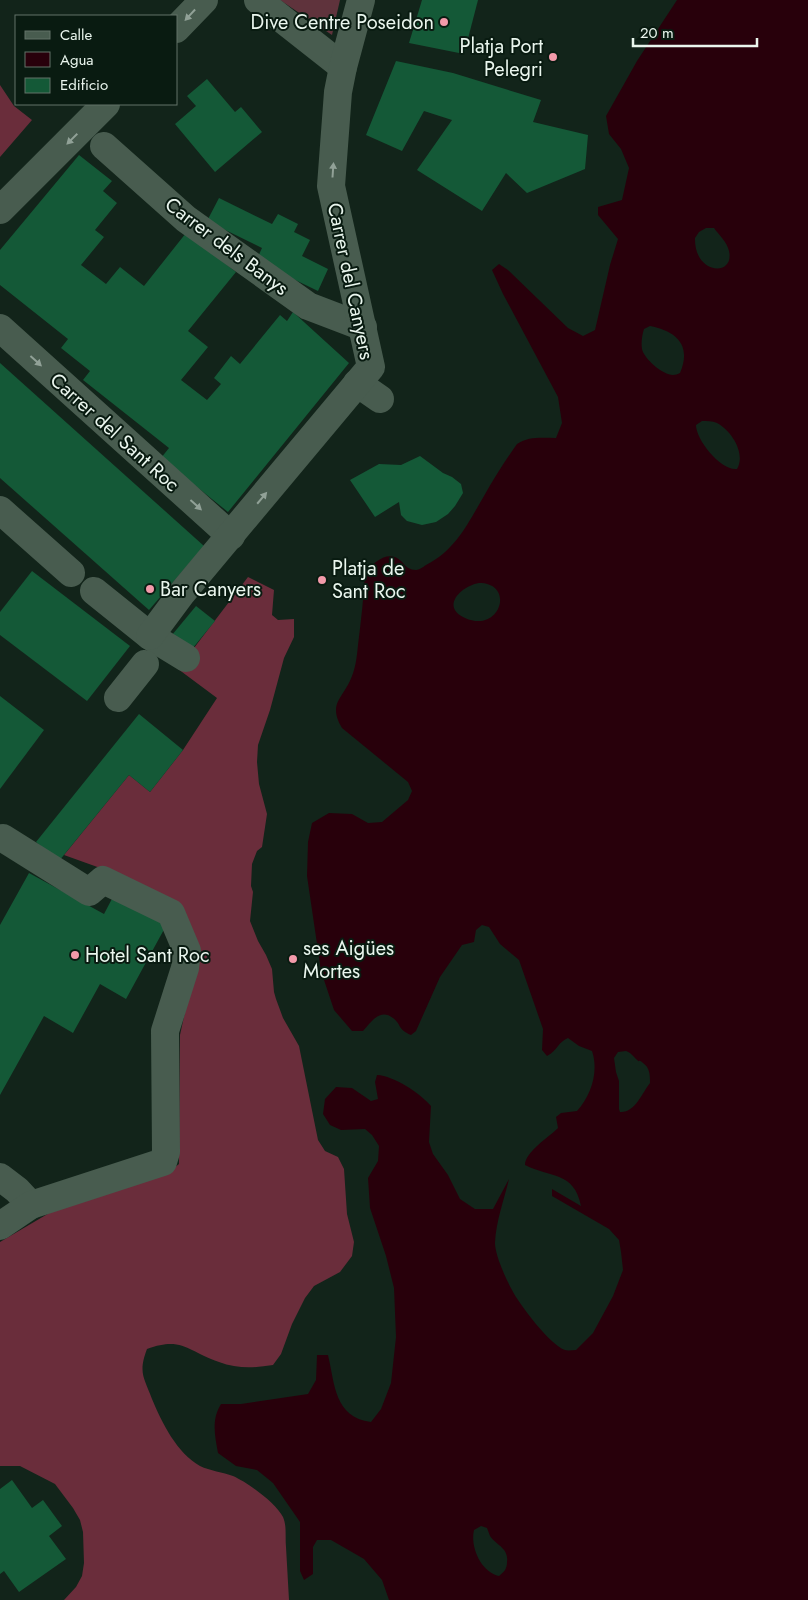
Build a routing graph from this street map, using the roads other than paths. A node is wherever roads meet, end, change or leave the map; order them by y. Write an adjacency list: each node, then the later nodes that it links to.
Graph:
1 (204, 0): 4 (street, one-way to 4)
2 (258, 0): 5 (street)
3 (361, 0): 5 (street, Carrer del Canyers)
4 (178, 27)
5 (343, 67): 9 (street, Carrer del Canyers, one-way to 5)
6 (105, 105): 8 (street, one-way to 8)
7 (104, 146): 9 (street, Carrer dels Banys)
8 (0, 210)
9 (362, 327): 11 (street, Carrer del Canyers)
10 (0, 328): 14 (street, Carrer del Sant Roc, one-way to 14)
11 (357, 383): 12 (street); 14 (street, Carrer del Canyers, one-way to 11)
12 (380, 399)
13 (0, 510): 15 (street)
14 (230, 536): 17 (street, Carrer del Canyers)
15 (71, 573)
16 (94, 591): 17 (street)
17 (150, 636): 18 (street)
18 (186, 658)
19 (145, 664): 20 (street)
20 (118, 698)
21 (3, 838): 23 (street)
22 (0, 1176): 23 (street)
23 (31, 1205): 24 (street)
24 (0, 1226)

